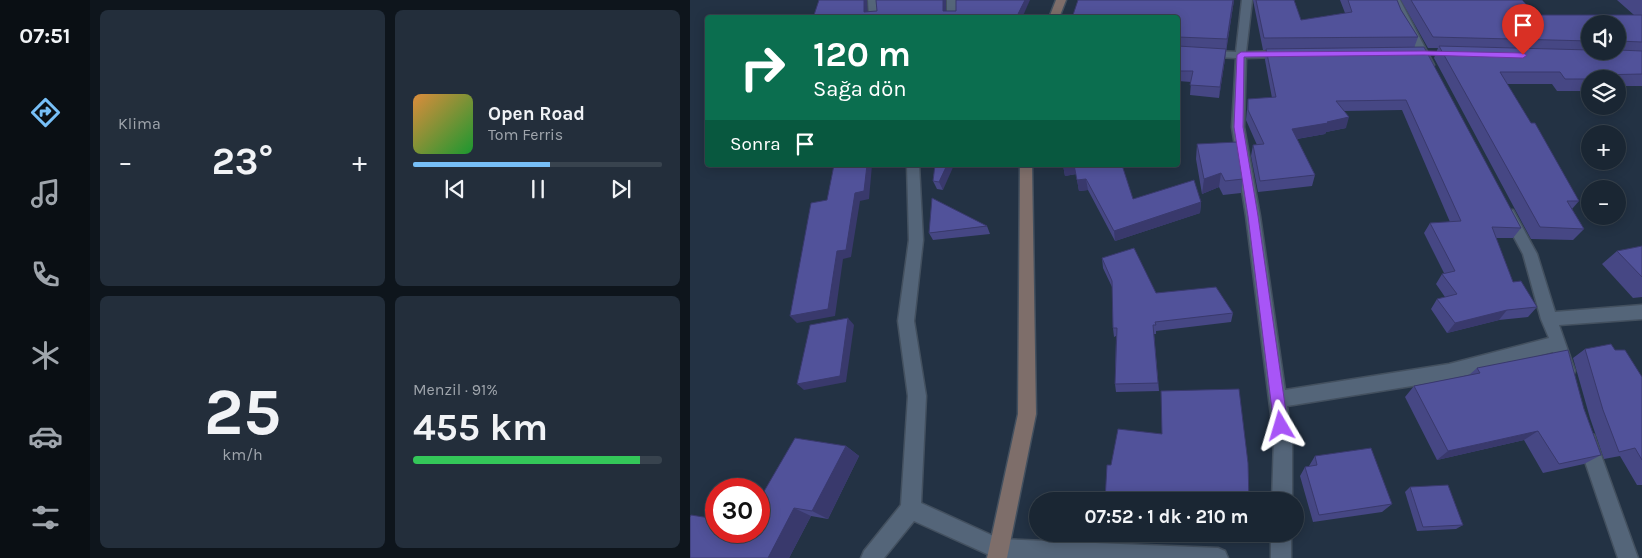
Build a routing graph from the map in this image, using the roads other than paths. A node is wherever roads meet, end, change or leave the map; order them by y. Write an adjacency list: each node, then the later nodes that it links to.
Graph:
1 (873, 0): 6 (street)
2 (952, 0): 7 (street)
3 (1061, 0): 8 (street)
4 (1247, 0): 11 (street)
5 (1395, 0): 12 (street)
6 (874, 15)
7 (952, 15)
8 (1055, 15)
9 (1180, 52): 11 (street)
10 (1298, 54): 11 (street)
11 (1241, 55): 20 (street)
12 (1435, 76)
13 (912, 167): 23 (street)
14 (1026, 167): 25 (street)
15 (1502, 202): 17 (street)
16 (1642, 312): 17 (street)
17 (1549, 319): 18 (street)
18 (1559, 343): 19 (street); 20 (street)
19 (1569, 381)
20 (1278, 399): 22 (street)
21 (1582, 428): 29 (street)
22 (1282, 492)
23 (911, 509): 25 (street); 26 (street)
24 (1281, 542): 28 (street)
25 (998, 554): 27 (street)
26 (872, 558)
27 (1218, 558)
28 (1281, 558)
29 (1628, 558)

